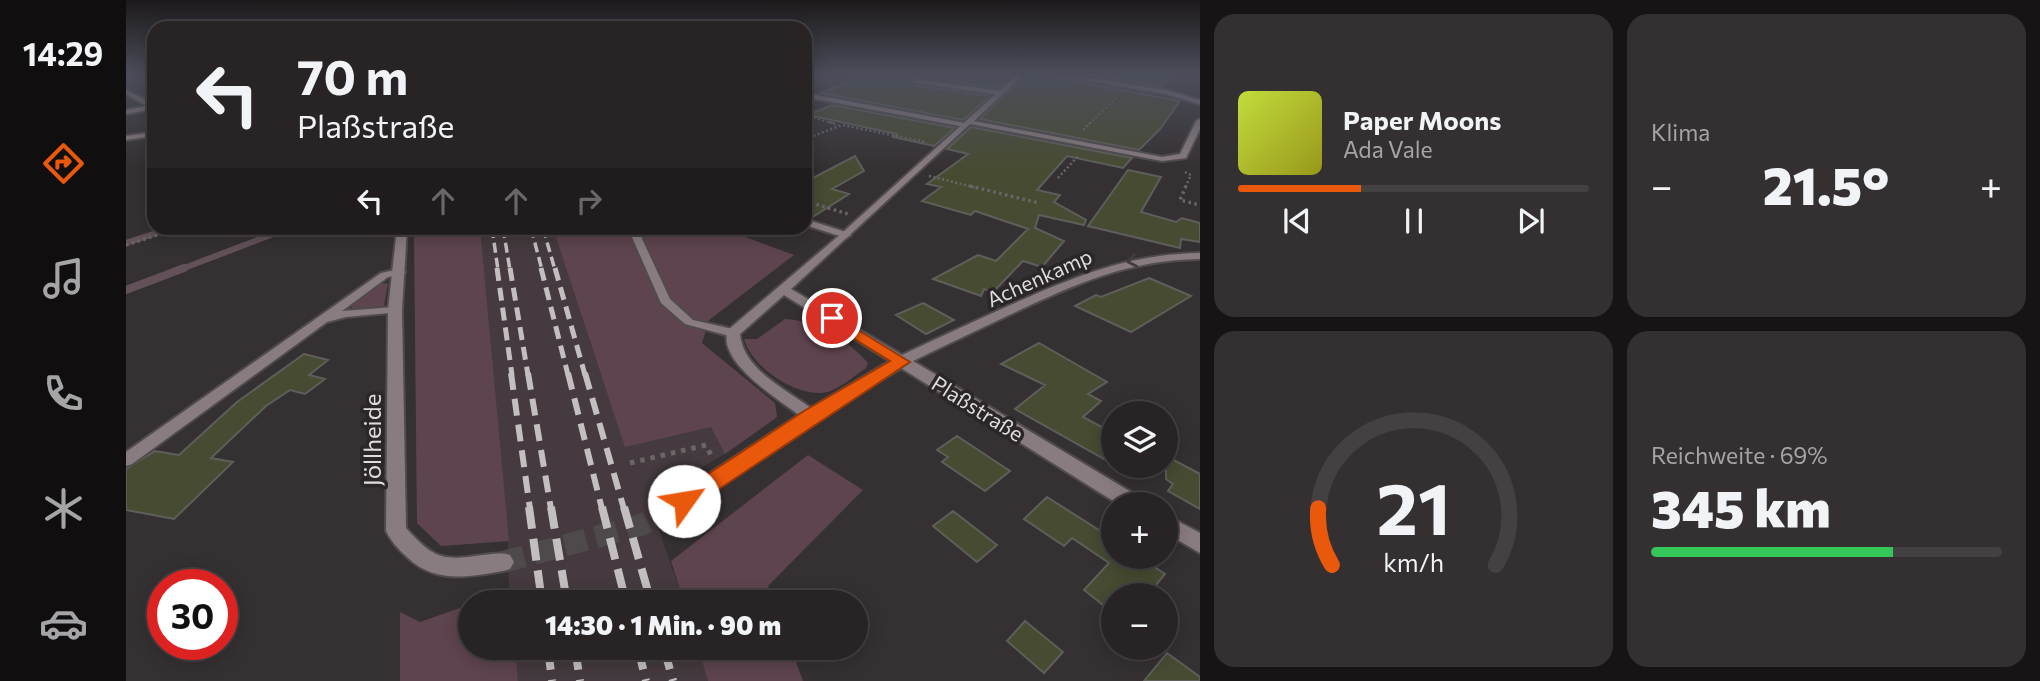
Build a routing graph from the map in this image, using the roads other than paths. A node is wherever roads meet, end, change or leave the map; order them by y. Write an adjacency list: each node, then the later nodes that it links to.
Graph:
1 (867, 106): 6 (lane)
2 (986, 106): 6 (street)
3 (147, 108): 4 (street)
4 (126, 112)
5 (1200, 121): 6 (street)
6 (967, 123): 12 (street)
7 (147, 135): 8 (street)
8 (126, 138)
9 (812, 224): 12 (lane)
10 (402, 235): 14 (street, Jöllheide)
11 (635, 235): 18 (lane)
12 (846, 235): 15 (street)
13 (1200, 256): 19 (street, Achenkamp, one-way to 19)
14 (400, 272): 16 (street, Jöllheide); 17 (lane)
15 (785, 290): 18 (street); 19 (street, Plaßstraße)
16 (395, 310): 17 (lane); 26 (street, Jöllheide)
17 (320, 322): 21 (lane)
18 (733, 333): 20 (street)
19 (902, 362): 20 (street); 22 (street, Plaßstraße)
20 (811, 416): 23 (street)
21 (126, 460)
22 (1114, 492)
23 (665, 513)
24 (1178, 530): 25 (street)
25 (1200, 544)
26 (502, 562)

